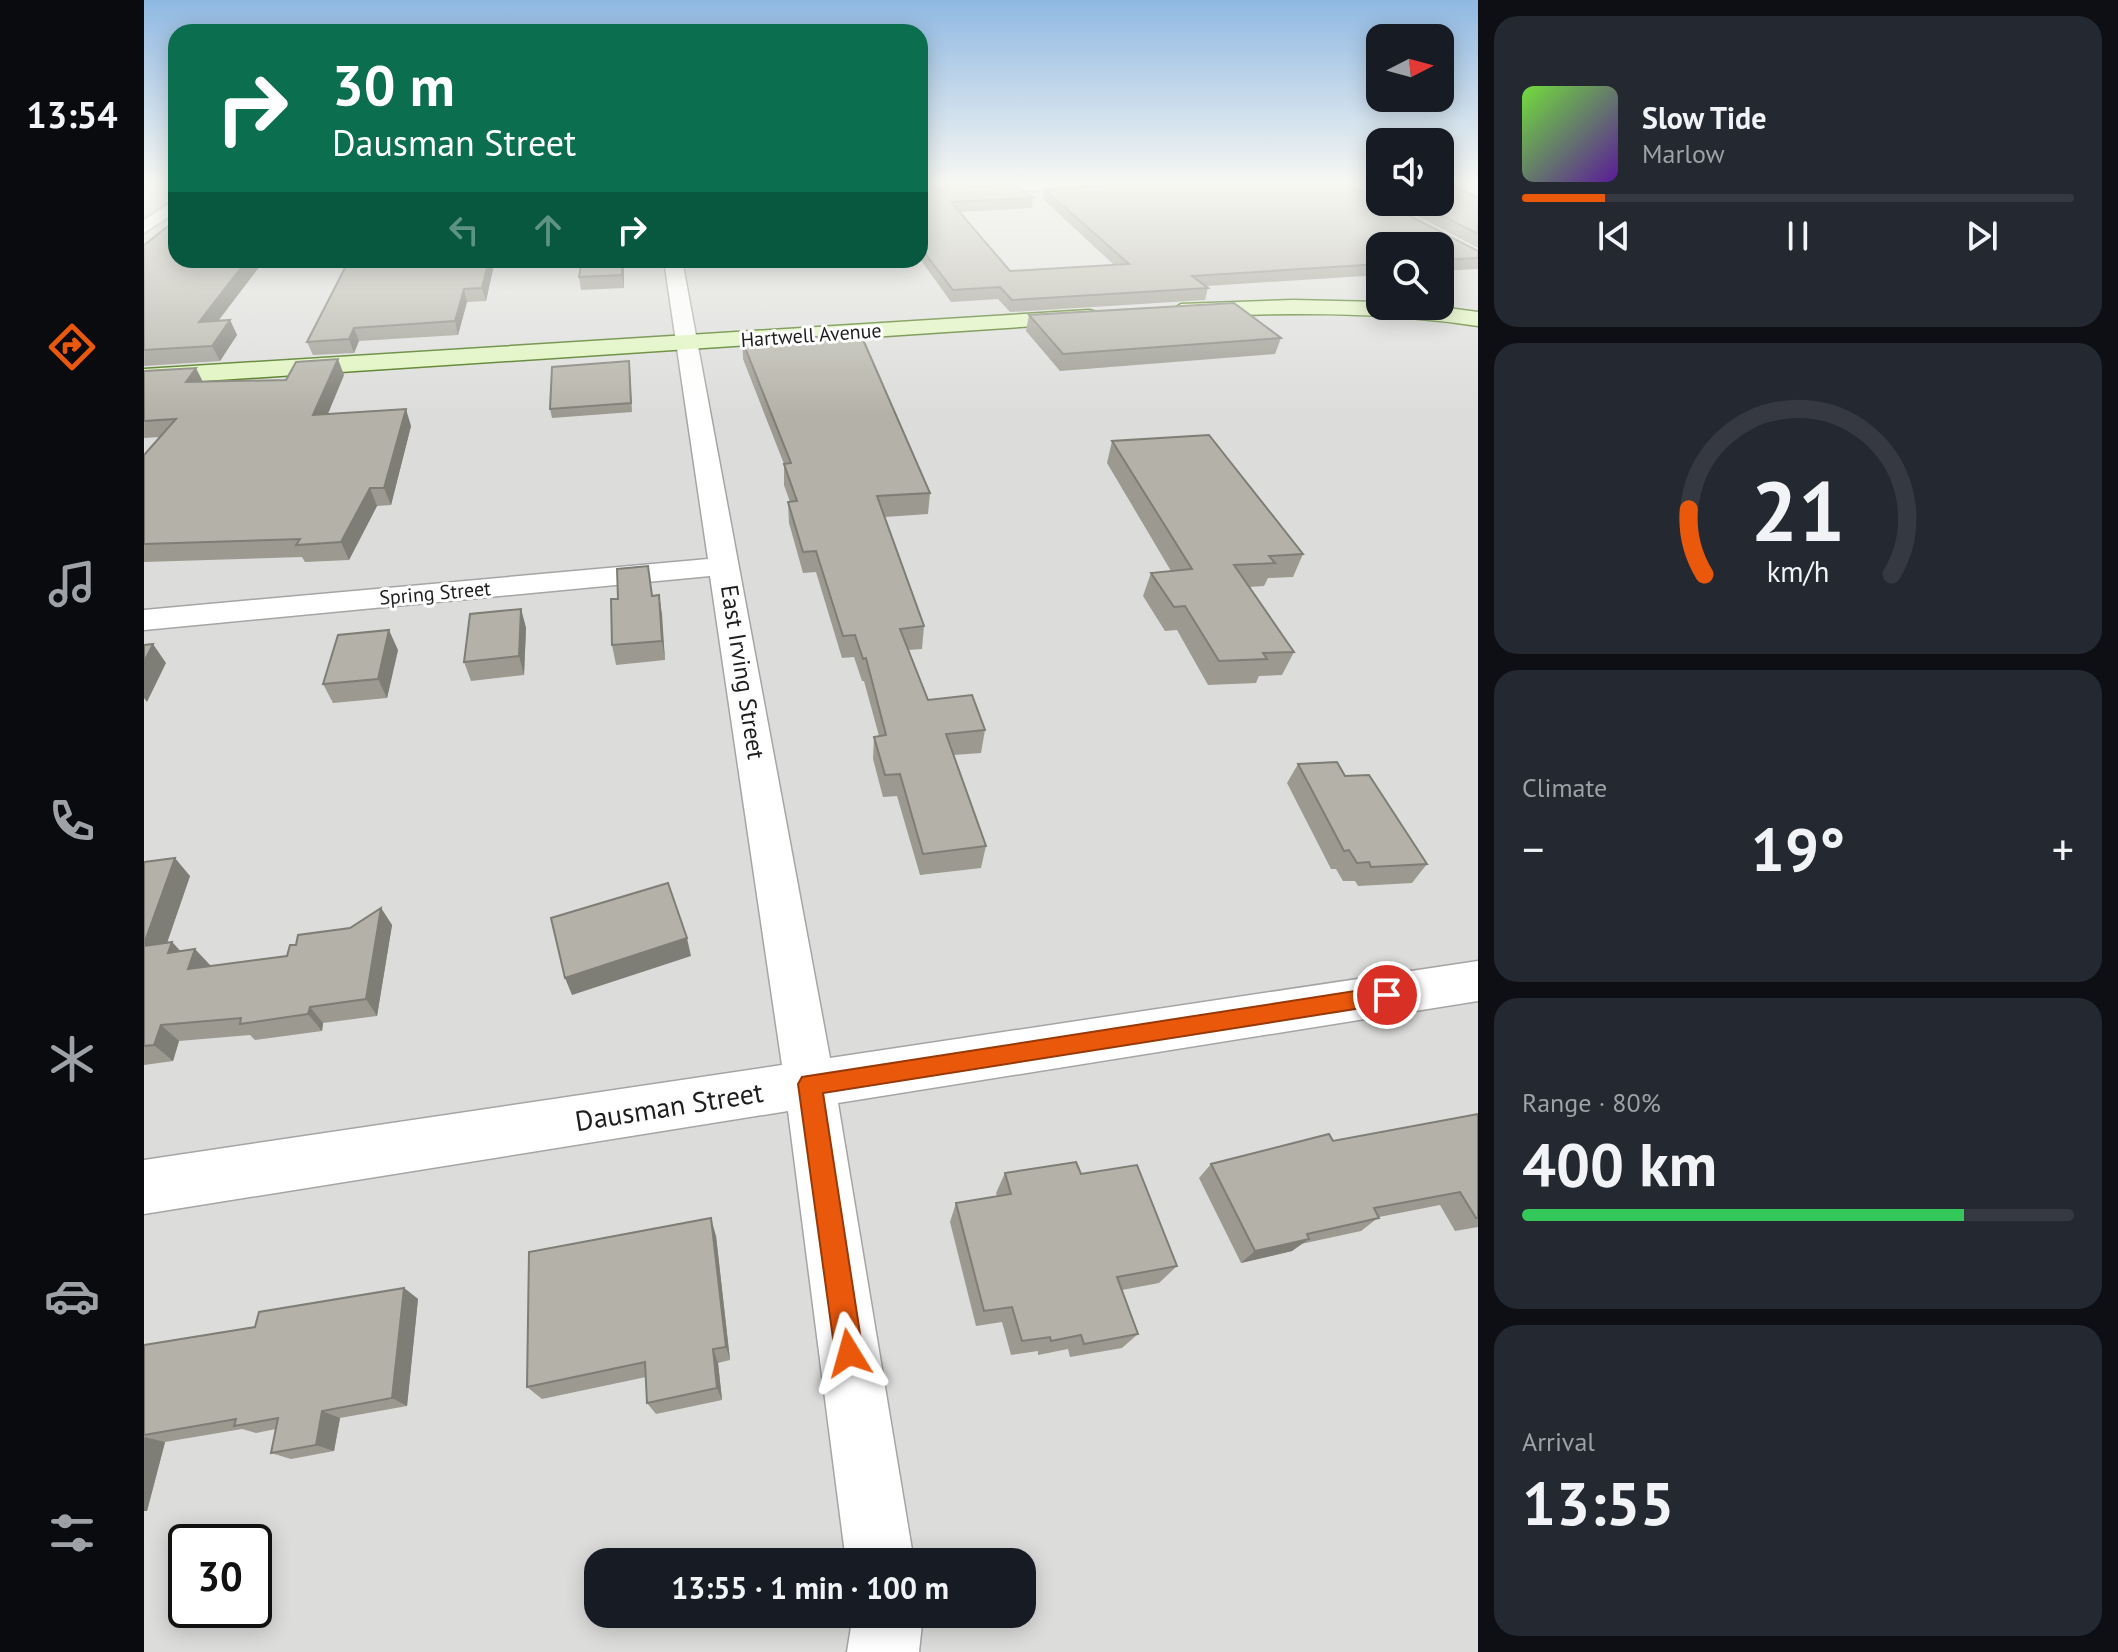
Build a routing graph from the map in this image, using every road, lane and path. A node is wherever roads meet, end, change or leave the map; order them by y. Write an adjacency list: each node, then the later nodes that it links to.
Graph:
1 (674, 268): 5 (street, East Irving Street)
2 (1154, 313): 4 (street)
3 (1107, 316): 5 (street, Hartwell Avenue)
4 (1478, 319)
5 (687, 342): 6 (street, Hartwell Avenue); 7 (street, East Irving Street)
6 (144, 377)
7 (726, 566): 8 (street, Spring Street); 10 (street, East Irving Street)
8 (144, 620)
9 (1478, 981): 10 (street, Dausman Street)
10 (810, 1084): 11 (street, Dausman Street); 12 (street, East Irving Street)
11 (144, 1187)
12 (878, 1548)
13 (886, 1628): 14 (street)
14 (883, 1652)

